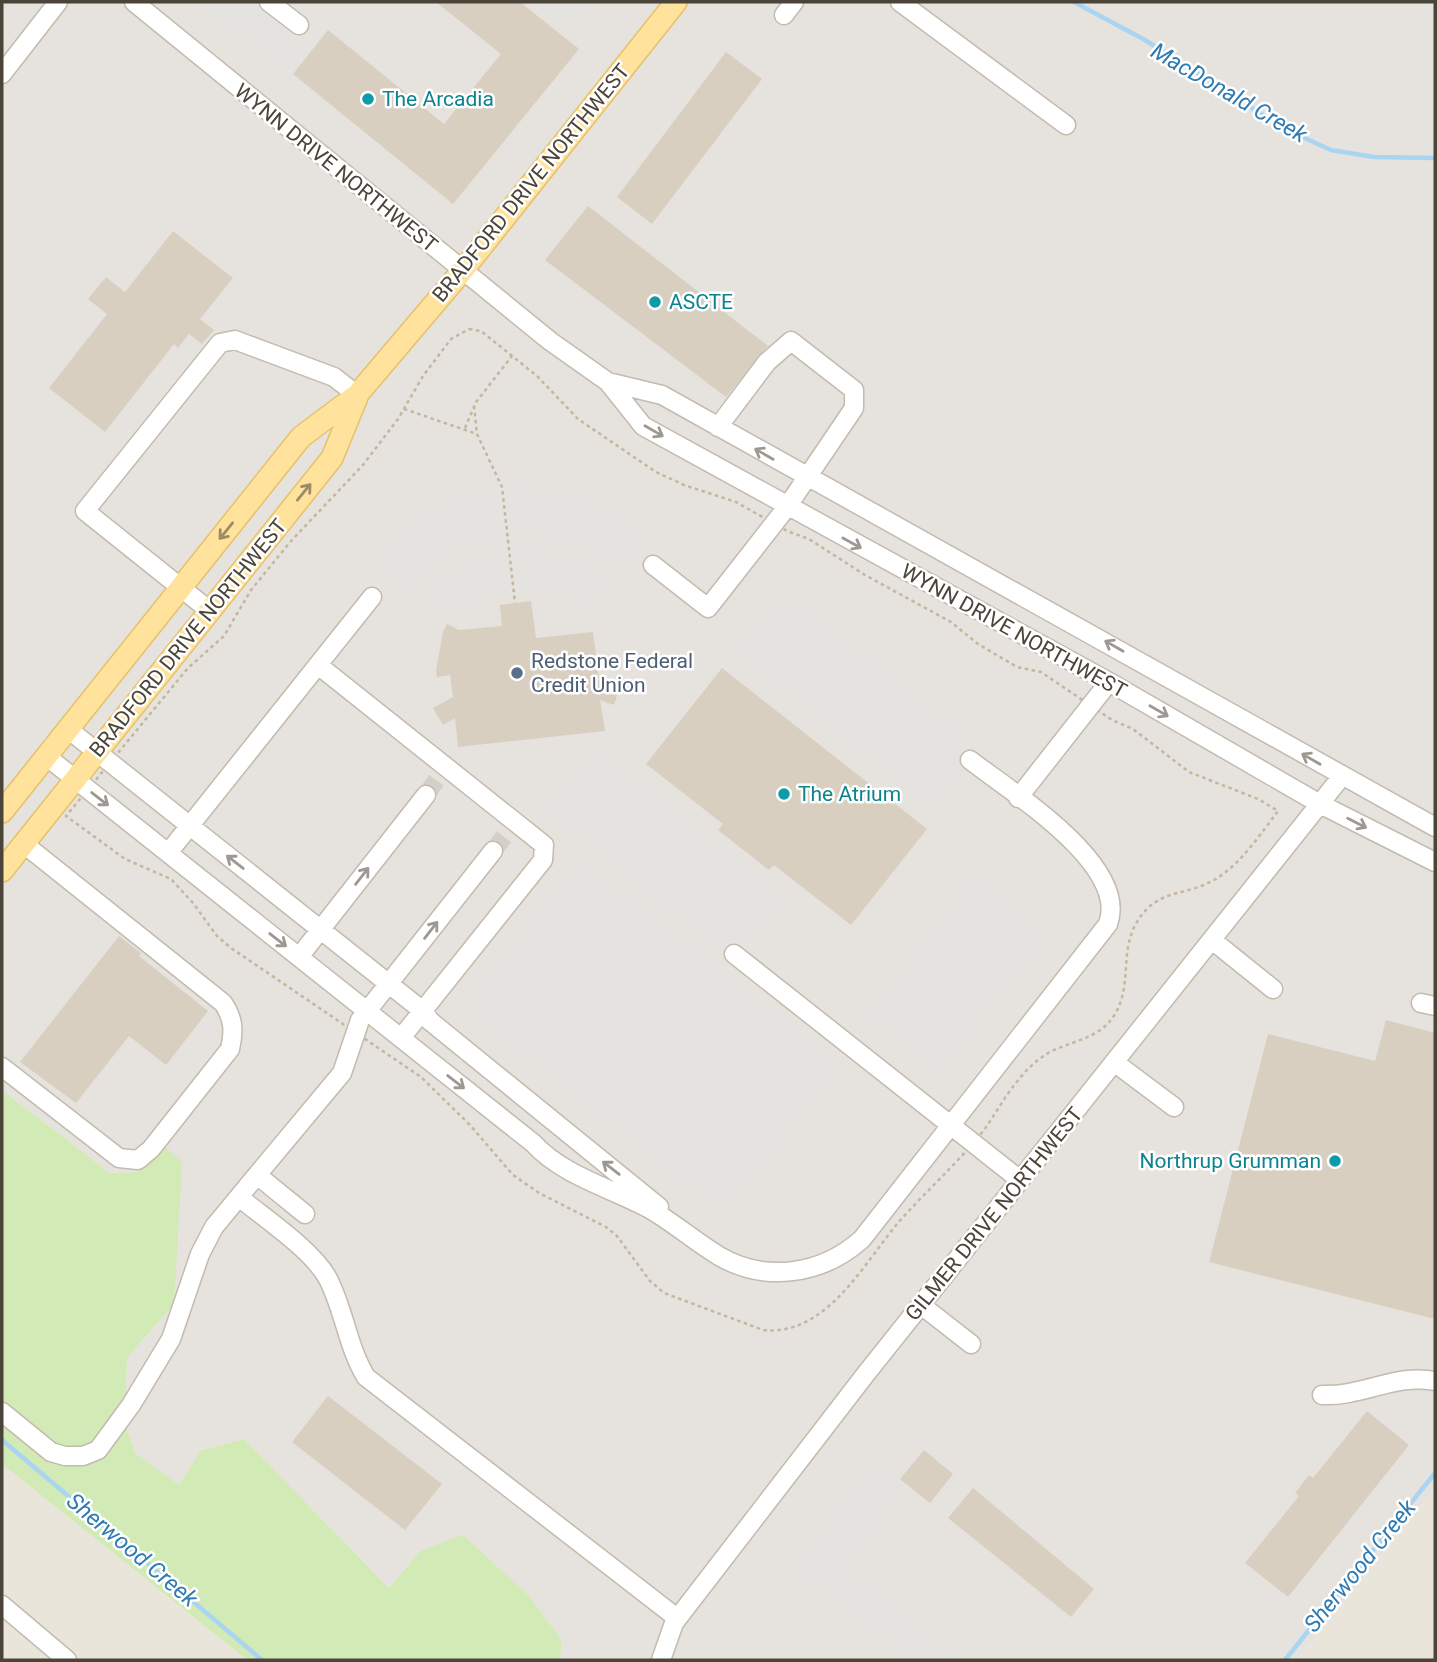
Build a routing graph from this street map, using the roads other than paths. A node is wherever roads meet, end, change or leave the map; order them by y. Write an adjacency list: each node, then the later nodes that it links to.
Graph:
1 (58, 2): 7 (street)
2 (134, 2): 9 (street, WYNN DRIVE NORTHWEST)
3 (269, 2): 6 (street)
4 (900, 2): 8 (street)
5 (672, 3): 9 (main road, BRADFORD DRIVE NORTHWEST)
6 (299, 25)
7 (2, 74)
8 (1066, 125)
9 (463, 270): 10 (street, WYNN DRIVE NORTHWEST); 11 (main road, BRADFORD DRIVE NORTHWEST)
10 (608, 382): 12 (street, WYNN DRIVE NORTHWEST); 14 (street, WYNN DRIVE NORTHWEST, one-way to 14)
11 (358, 395): 16 (main road, BRADFORD DRIVE NORTHWEST, one-way to 16); 16 (street); 18 (main road, BRADFORD DRIVE NORTHWEST, one-way to 11)
12 (718, 427): 13 (street, WYNN DRIVE NORTHWEST, one-way to 12); 13 (street)
13 (805, 477): 14 (street); 25 (street, WYNN DRIVE NORTHWEST, one-way to 13)
14 (788, 508): 15 (street); 20 (street, WYNN DRIVE NORTHWEST, one-way to 20)
15 (653, 565)
16 (181, 587): 18 (street); 21 (main road, BRADFORD DRIVE NORTHWEST)
17 (372, 597): 19 (street)
18 (210, 611): 23 (main road, BRADFORD DRIVE NORTHWEST)
19 (318, 665): 31 (street); 45 (street)
20 (1109, 682): 28 (street); 29 (street, WYNN DRIVE NORTHWEST, one-way to 29)
21 (68, 729): 22 (main road, BRADFORD DRIVE NORTHWEST); 23 (street)
22 (46, 756): 26 (street); 30 (main road, BRADFORD DRIVE NORTHWEST)
23 (103, 757): 26 (main road, BRADFORD DRIVE NORTHWEST); 31 (street)
24 (970, 760): 28 (street)
25 (1342, 776): 29 (street, GILMER DRIVE NORTHWEST); 32 (street, WYNN DRIVE NORTHWEST)
26 (81, 784): 33 (main road, BRADFORD DRIVE NORTHWEST); 35 (street, one-way to 35)
27 (426, 795): 38 (street, one-way to 27)
28 (1018, 798): 50 (street)
29 (1320, 804): 36 (street, WYNN DRIVE NORTHWEST, one-way to 36); 39 (street, GILMER DRIVE NORTHWEST)
30 (2, 812)
31 (190, 826): 35 (street); 38 (street, one-way to 31)
32 (1435, 827)
33 (24, 844): 37 (main road, BRADFORD DRIVE NORTHWEST); 48 (street)
34 (493, 851): 42 (street, one-way to 34)
35 (168, 853): 41 (street, one-way to 41)
36 (1435, 862)
37 (2, 871)
38 (320, 929): 41 (street); 42 (street)
39 (1212, 940): 43 (street); 47 (street, GILMER DRIVE NORTHWEST)
40 (734, 954): 50 (street)
41 (299, 957): 44 (street)
42 (388, 983): 44 (street); 45 (street)
43 (1273, 989)
44 (367, 1011): 46 (street); 51 (street)
45 (423, 1011): 46 (street); 55 (street, one-way to 45)
46 (401, 1038): 55 (street, one-way to 55)
47 (1114, 1062): 49 (street); 52 (street, GILMER DRIVE NORTHWEST)
48 (2, 1066)
49 (1174, 1107)
50 (952, 1126): 52 (street); 55 (street)
51 (257, 1175): 53 (street); 54 (street)
52 (1020, 1180): 56 (street, GILMER DRIVE NORTHWEST)
53 (239, 1197): 60 (street); 62 (street)
54 (305, 1214)
55 (681, 1229)
56 (921, 1305): 57 (street); 62 (street, GILMER DRIVE NORTHWEST)
57 (971, 1344)
58 (1435, 1381): 59 (street)
59 (1322, 1395)
60 (2, 1412)
61 (2, 1605): 63 (street)
62 (677, 1618): 64 (street, GILMER DRIVE NORTHWEST)
63 (67, 1660)
64 (661, 1660)

